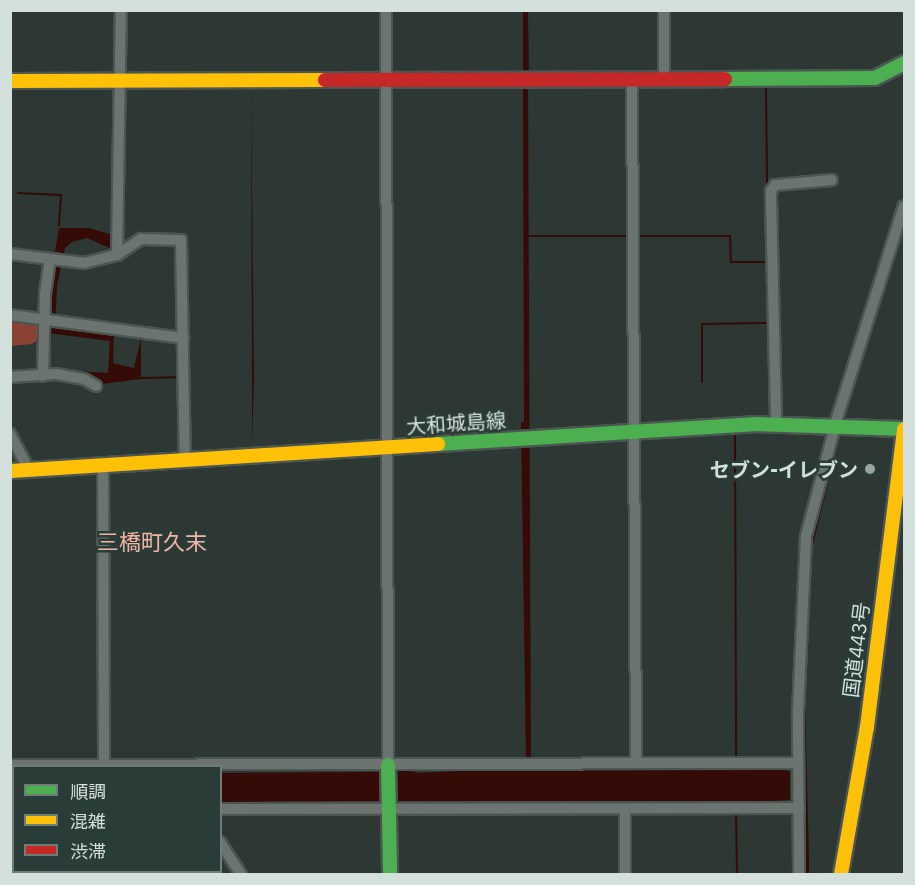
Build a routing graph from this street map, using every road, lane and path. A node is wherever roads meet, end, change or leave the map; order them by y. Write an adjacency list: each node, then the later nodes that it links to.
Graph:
1 (120, 10): 9 (street)
2 (386, 10): 5 (street)
3 (664, 10): 7 (street)
4 (904, 63): 7 (main road)
5 (386, 80): 6 (main road); 9 (main road); 26 (street)
6 (632, 80): 7 (main road); 24 (street)
7 (664, 80)
8 (10, 81): 9 (main road)
9 (121, 81): 13 (street)
10 (832, 180): 21 (street)
11 (904, 206): 22 (street)
12 (10, 254): 14 (street)
13 (117, 255): 14 (street); 17 (street)
14 (50, 259): 16 (street)
15 (10, 315): 16 (street)
16 (44, 320): 17 (street); 18 (street)
17 (183, 338): 27 (street)
18 (42, 376): 19 (street); 20 (street)
19 (10, 377)
20 (96, 386)
21 (776, 418)
22 (835, 424): 23 (main road, 大和城島線); 24 (main road, 大和城島線); 32 (street)
23 (904, 429): 45 (main road, 国道443号)
24 (634, 430): 26 (main road, 大和城島線); 31 (street)
25 (10, 434): 29 (street)
26 (387, 447): 27 (main road, 大和城島線); 35 (street)
27 (185, 460): 28 (main road, 大和城島線)
28 (103, 465): 29 (main road, 大和城島線); 33 (street)
29 (28, 470): 30 (main road, 大和城島線)
30 (10, 471)
31 (636, 763): 32 (street); 35 (street)
32 (798, 763): 37 (street)
33 (104, 765)
34 (222, 766): 35 (street)
35 (388, 770): 36 (main road)
36 (389, 803): 38 (street); 39 (street); 42 (main road)
37 (799, 808): 39 (street); 44 (street)
38 (222, 809)
39 (625, 809): 43 (street)
40 (222, 845): 41 (street)
41 (241, 874)
42 (390, 874)
43 (625, 874)
44 (800, 874)
45 (841, 874)

